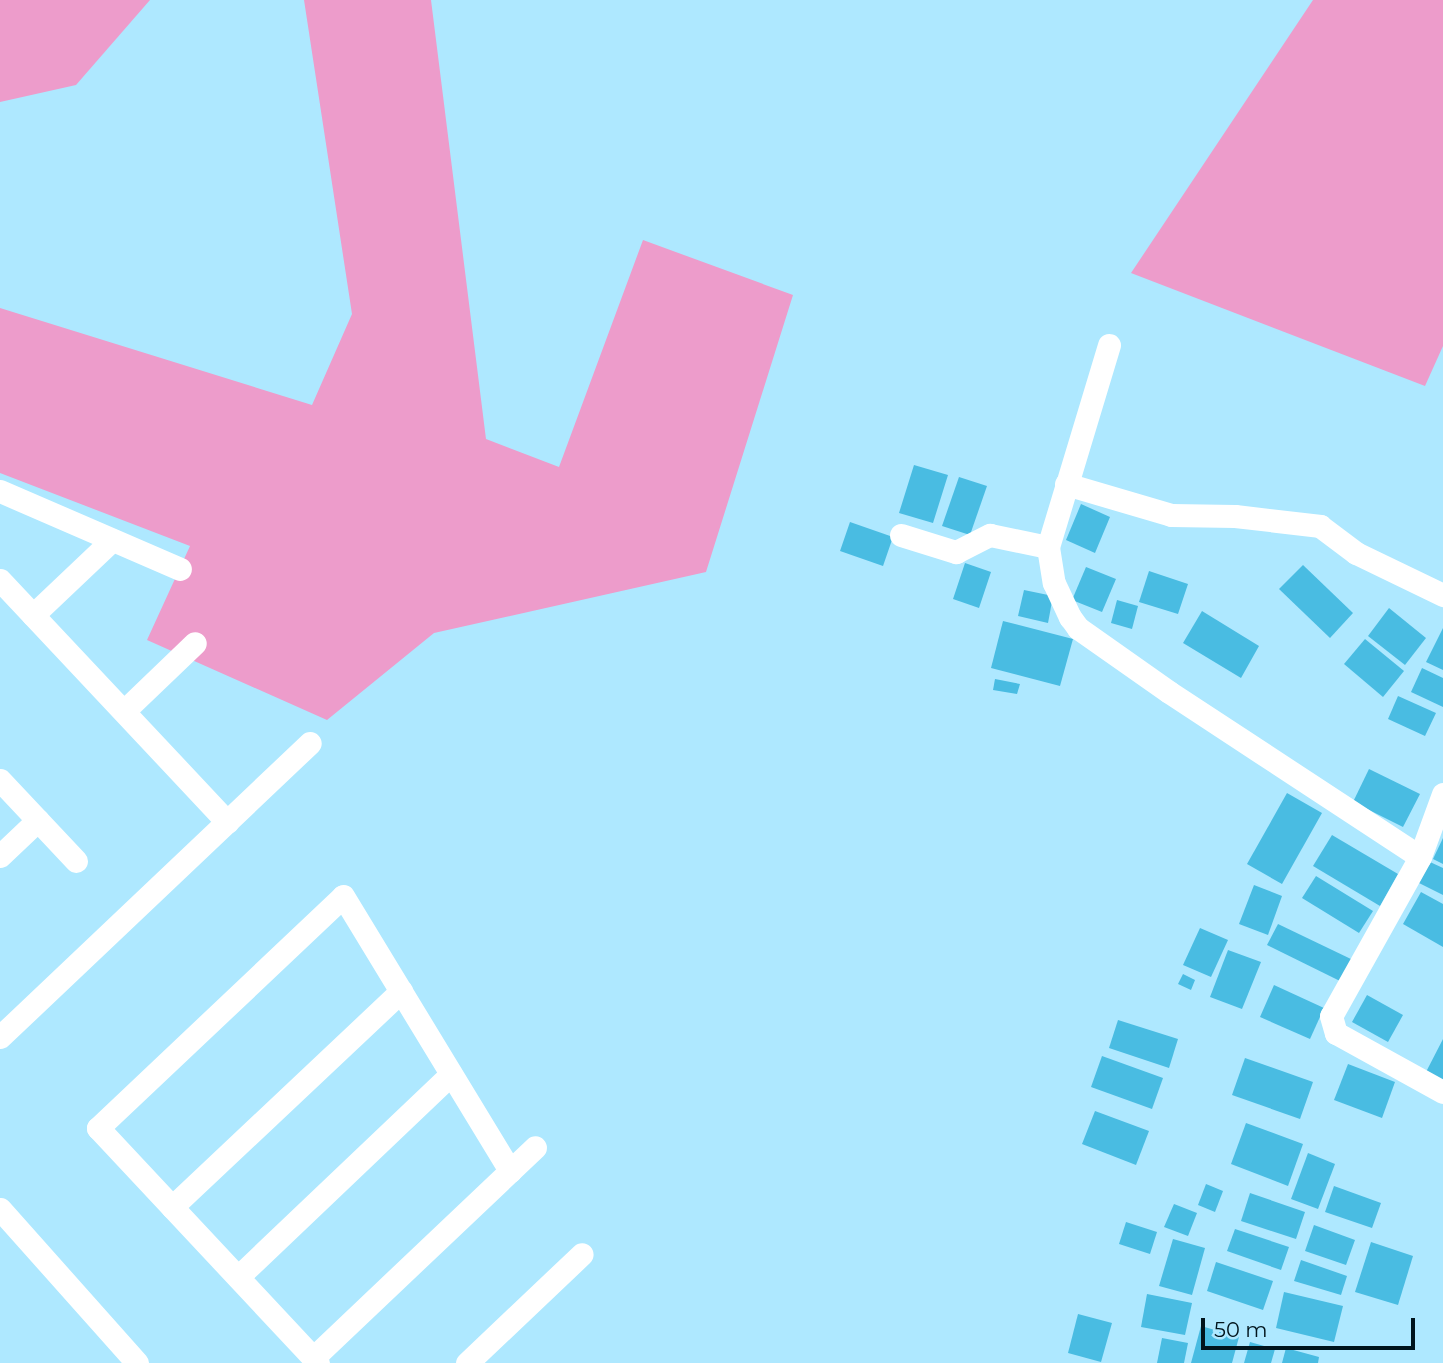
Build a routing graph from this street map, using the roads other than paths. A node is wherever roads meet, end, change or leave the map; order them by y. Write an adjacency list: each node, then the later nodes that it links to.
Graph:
1 (1109, 345): 2 (street)
2 (1066, 484): 6 (street); 9 (street)
3 (0, 491): 5 (street)
4 (901, 535): 6 (street)
5 (112, 540): 7 (street); 10 (street)
6 (1048, 547): 19 (street)
7 (180, 569)
8 (0, 580): 10 (street)
9 (1443, 595)
10 (33, 615): 12 (street)
11 (195, 643): 12 (street)
12 (124, 711): 17 (street)
13 (310, 743): 17 (street)
14 (0, 780): 16 (street)
15 (1443, 794): 19 (street)
16 (38, 820): 18 (street); 20 (street)
17 (227, 822): 22 (street)
18 (0, 856)
19 (1420, 857): 24 (street)
20 (76, 861)
21 (401, 991): 23 (street); 27 (street); 27 (street)
22 (0, 1037)
23 (451, 1074): 26 (street); 30 (street)
24 (1443, 1092)
25 (535, 1147): 26 (street)
26 (510, 1171): 31 (street)
27 (172, 1207): 30 (street)
28 (0, 1209): 32 (street)
29 (582, 1254): 33 (street)
30 (238, 1277): 31 (street)
31 (316, 1361)
32 (137, 1363)
33 (467, 1363)

